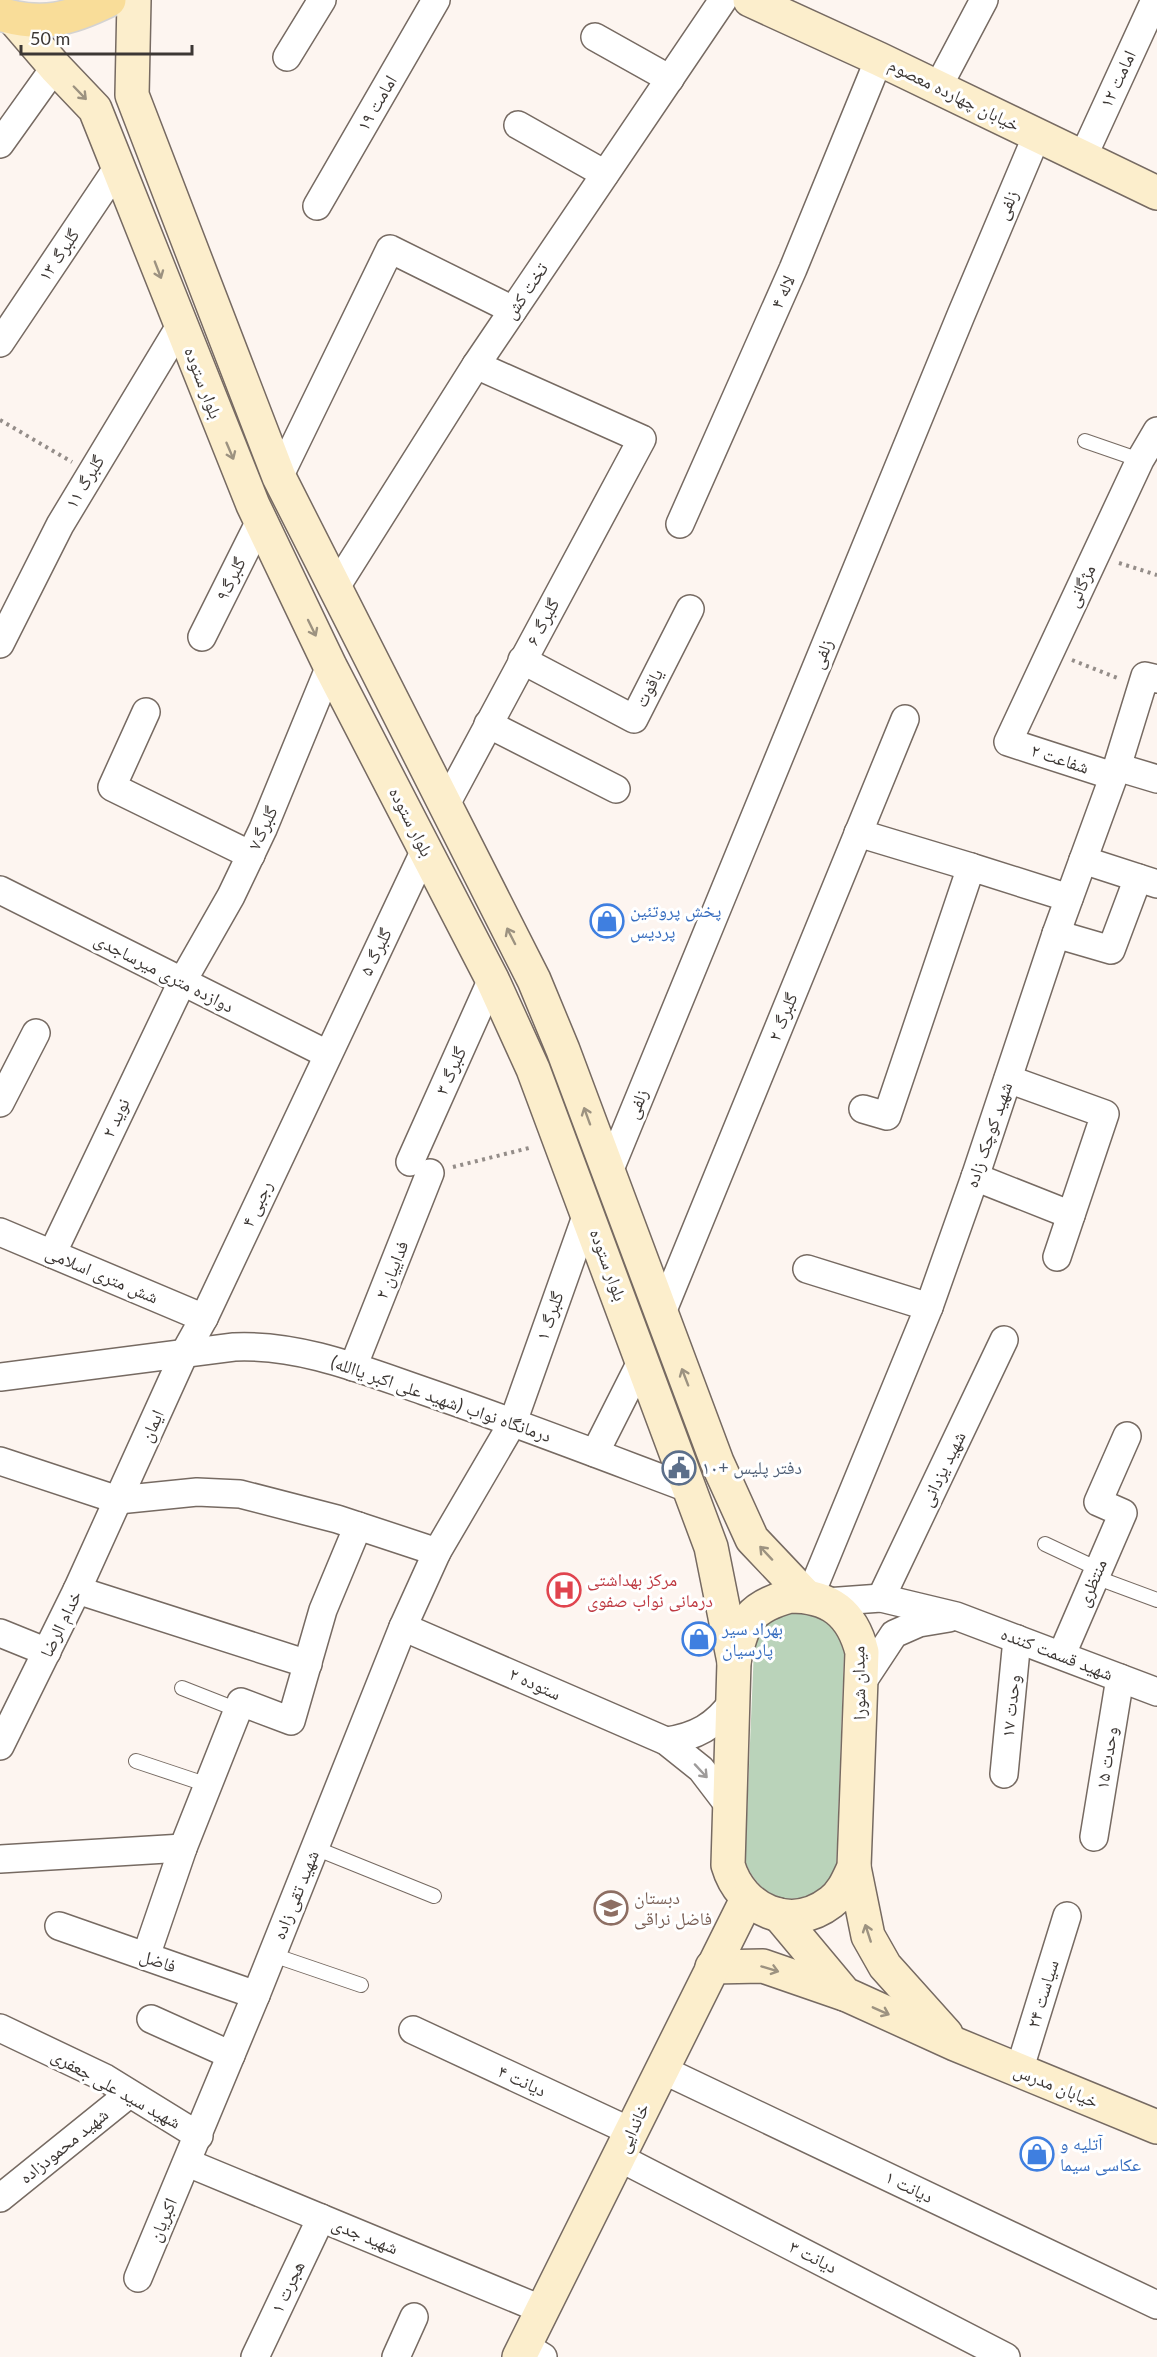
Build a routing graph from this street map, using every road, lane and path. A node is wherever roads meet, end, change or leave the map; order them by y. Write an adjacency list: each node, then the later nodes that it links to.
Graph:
1 (109, 0): 9 (main road)
2 (134, 0): 33 (main road, بلوار ستوده)
3 (322, 0): 11 (street)
4 (436, 0): 23 (street, امامت ۱۹)
5 (723, 0): 14 (street, تخت کش)
6 (984, 0): 15 (street)
7 (1155, 0): 19 (street, امامت ۱۲)
8 (755, 1): 12 (main road, خیابان چهارده معصوم)
9 (6, 16): 13 (main road, بلوار ستوده)
10 (595, 38): 14 (street)
11 (286, 57)
12 (879, 59): 15 (main road, خیابان چهارده معصوم); 35 (street, لاله ۴)
13 (55, 68): 18 (street); 20 (main road, بلوار ستوده, one-way to 20)
14 (670, 78): 21 (street, تخت کش)
15 (938, 87): 17 (main road, خیابان چهارده معصوم)
16 (518, 124): 21 (street)
17 (1037, 135): 19 (main road, خیابان چهارده معصوم); 72 (street, زلفی)
18 (0, 144)
19 (1082, 159): 22 (main road, خیابان چهارده معصوم)
20 (118, 167): 25 (main road, بلوار ستوده, one-way to 25); 26 (street, گلبرگ ۱۳)
21 (605, 174): 24 (street, تخت کش)
22 (1157, 194)
23 (317, 206)
24 (513, 310): 27 (street, تخت کش); 33 (street)
25 (180, 326): 32 (street, گلبرگ ۱۱); 34 (main road, بلوار ستوده, one-way to 34)
26 (0, 343)
27 (476, 365): 38 (street, تخت کش); 43 (street, گلبرگ ۶)
28 (0, 420): 32 (path)
29 (1157, 431): 31 (street, مژگانی)
30 (1085, 441): 31 (lane)
31 (1140, 460): 36 (street, مژگانی)
32 (91, 474): 41 (street, گلبرگ ۱۱)
33 (279, 477): 38 (main road, بلوار ستوده)
34 (260, 521): 40 (street, گلبرگ۹); 44 (main road, بلوار ستوده, one-way to 44)
35 (681, 524)
36 (1096, 556): 37 (path); 42 (street, مژگانی)
37 (1157, 575)
38 (336, 587): 53 (main road, بلوار ستوده)
39 (690, 609): 43 (street, یاقوت)
40 (202, 637)
41 (0, 644)
42 (1051, 652): 45 (path); 49 (street, مژگانی)
43 (522, 660): 48 (street, گلبرگ ۶)
44 (330, 666): 55 (main road, بلوار ستوده); 56 (street, گلبرگ۷)
45 (1149, 683): 50 (street, شهید کوچک زاده)
46 (146, 712): 56 (street)
47 (905, 719): 54 (street, گلبرگ ۲)
48 (488, 724): 52 (street); 53 (street, گلبرگ ۶)
49 (1008, 742): 50 (street, شفاعت ۲)
50 (1115, 771): 51 (street, شفاعت ۲); 57 (street, شهید کوچک زاده)
51 (1157, 779)
52 (616, 789)
53 (445, 807): 72 (main road, بلوار ستوده, one-way to 53)
54 (858, 834): 58 (street); 81 (street, گلبرگ ۲)
55 (425, 850): 63 (main road, بلوار ستوده); 66 (street, گلبرگ ۵)
56 (251, 855): 64 (street, گلبرگ۷)
57 (1083, 860): 59 (street); 61 (street, شهید کوچک زاده)
58 (971, 867): 61 (street); 69 (street)
59 (1148, 881): 62 (street)
60 (0, 890): 64 (street, دوازده متری میرساجدی)
61 (1069, 898): 62 (street, شهید کوچک زاده)
62 (1056, 934): 67 (street, شهید کوچک زاده)
63 (492, 979): 70 (main road, بلوار ستوده); 71 (street, گلبرگ ۳)
64 (182, 982): 66 (street, دوازده متری میرساجدی); 77 (street, نوید ۲)
65 (36, 1034): 68 (street)
66 (327, 1054): 82 (street, رجبی ۴)
67 (1008, 1079): 73 (street, شهید کوچک زاده); 75 (street)
68 (0, 1103)
69 (863, 1109)
70 (561, 1140): 71 (path); 74 (main road, بلوار ستوده)
71 (420, 1167): 86 (street, فداییان ۲)
72 (608, 1174): 81 (main road, بلوار ستوده)
73 (975, 1177): 75 (street); 80 (street, شهید کوچک زاده)
74 (588, 1211): 85 (main road, بلوار ستوده); 88 (street, گلبرگ ۱)
75 (1071, 1215): 78 (street)
76 (0, 1232): 77 (street, شش متری اسلامی)
77 (52, 1254): 82 (street, شش متری اسلامی)
78 (1057, 1257)
79 (807, 1269): 80 (street)
80 (929, 1307): 100 (street, شهید کوچک زاده)
81 (662, 1315): 100 (main road, بلوار ستوده, one-way to 81)
82 (204, 1318): 84 (street, رجبی ۴)
83 (1004, 1340): 99 (street, شهید یزدانی)
84 (185, 1352): 86 (street, درمانگاه نواب (شهید علی اکبر یاالله)); 87 (street, درمانگاه نواب (شهید علی اکبر یاالله)); 93 (street, ایمان)
85 (642, 1360): 90 (street); 92 (main road, بلوار ستوده)
86 (353, 1367): 88 (street, درمانگاه نواب (شهید علی اکبر یاالله))
87 (0, 1377)
88 (513, 1422): 90 (street, درمانگاه نواب (شهید علی اکبر یاالله)); 96 (street, گلبرگ ۱)
89 (1127, 1436): 97 (street, منتظری)
90 (595, 1453): 92 (street, درمانگاه نواب (شهید علی اکبر یاالله))
91 (0, 1461): 93 (street)
92 (690, 1489): 108 (main road, بلوار ستوده)
93 (118, 1500): 94 (street); 98 (street, خدام الرضا)
94 (358, 1526): 96 (street); 109 (street)
95 (1045, 1544): 97 (lane)
96 (437, 1552): 103 (street, شهید تقی زاده)
97 (1097, 1573): 101 (lane); 107 (street, منتظری)
98 (77, 1590): 106 (street, خدام الرضا); 109 (street)
99 (881, 1598): 100 (street, شهید قسمت کننده); 102 (street, شهید قسمت کننده)
100 (816, 1599): 108 (main road); 111 (main road, میدان شورا)
101 (1157, 1600)
102 (956, 1616): 105 (street, شهید قسمت کننده); 111 (street)
103 (403, 1627): 116 (street, ستوده ۲); 124 (street, شهید تقی زاده)
104 (0, 1633): 106 (street)
105 (1017, 1639): 107 (street, شهید قسمت کننده); 119 (street, وحدت ۱۷)
106 (47, 1652): 117 (street, خدام الرضا)
107 (1062, 1654): 110 (street, شهید قسمت کننده)
108 (734, 1662): 114 (main road)
109 (308, 1665): 115 (street)
110 (1120, 1678): 113 (street, شهید قسمت کننده); 122 (street, وحدت ۱۵)
111 (861, 1684): 126 (main road, میدان شورا)
112 (182, 1688): 115 (lane)
113 (1157, 1692)
114 (733, 1701): 116 (street); 121 (main road)
115 (238, 1710): 120 (street)
116 (666, 1741): 121 (street, ستوده ۲, one-way to 121)
117 (0, 1746)
118 (136, 1761): 120 (lane)
119 (1004, 1774)
120 (208, 1785): 123 (street)
121 (730, 1807): 128 (main road)
122 (1094, 1838)
123 (183, 1848): 125 (street); 133 (street)
124 (315, 1848): 127 (lane); 132 (street, شهید تقی زاده)
125 (0, 1859)
126 (854, 1868): 129 (main road, میدان شورا); 141 (main road, one-way to 126)
127 (434, 1896)
128 (747, 1899): 129 (main road, میدان شورا); 134 (main road, خاندایی)
129 (779, 1915): 136 (main road)
130 (1067, 1916): 144 (street, سیاست ۲۴)
131 (58, 1926): 133 (street, فاضل)
132 (273, 1954): 135 (lane); 137 (street, شهید تقی زاده)
133 (146, 1956): 137 (street, فاضل)
134 (712, 1967): 136 (main road, خیابان مدرس, one-way to 136); 143 (main road, خاندایی)
135 (361, 1985)
136 (844, 1994): 141 (main road, خیابان مدرس, one-way to 141)
137 (256, 1995): 142 (street, شهید تقی زاده)
138 (151, 2019): 142 (street)
139 (0, 2028): 145 (street, شهید سید علی جعفری)
140 (413, 2030): 148 (street, دیانت ۴)
141 (955, 2044): 144 (main road, خیابان مدرس)
142 (231, 2055): 147 (street, شهید تقی زاده)
143 (662, 2069): 148 (main road, خاندایی); 153 (street, دیانت ۱)
144 (1019, 2071): 146 (main road, خیابان مدرس)
145 (129, 2094): 147 (street, شهید سید علی جعفری); 150 (street, شهید محمودزاده)
146 (1157, 2127)
147 (199, 2136): 149 (street, شهید تقی زاده)
148 (626, 2145): 154 (main road, خاندایی); 159 (street, دیانت ۳)
149 (188, 2163): 151 (street, شهید جدی); 152 (street, اکبریان)
150 (0, 2199)
151 (321, 2218): 154 (street, شهید جدی); 157 (street, هجرت ۱)
152 (138, 2278)
153 (1157, 2305)
154 (543, 2310): 156 (main road, خاندایی)
155 (414, 2317): 158 (street)
156 (529, 2353)
157 (255, 2357)
158 (396, 2357)
159 (1006, 2357)

